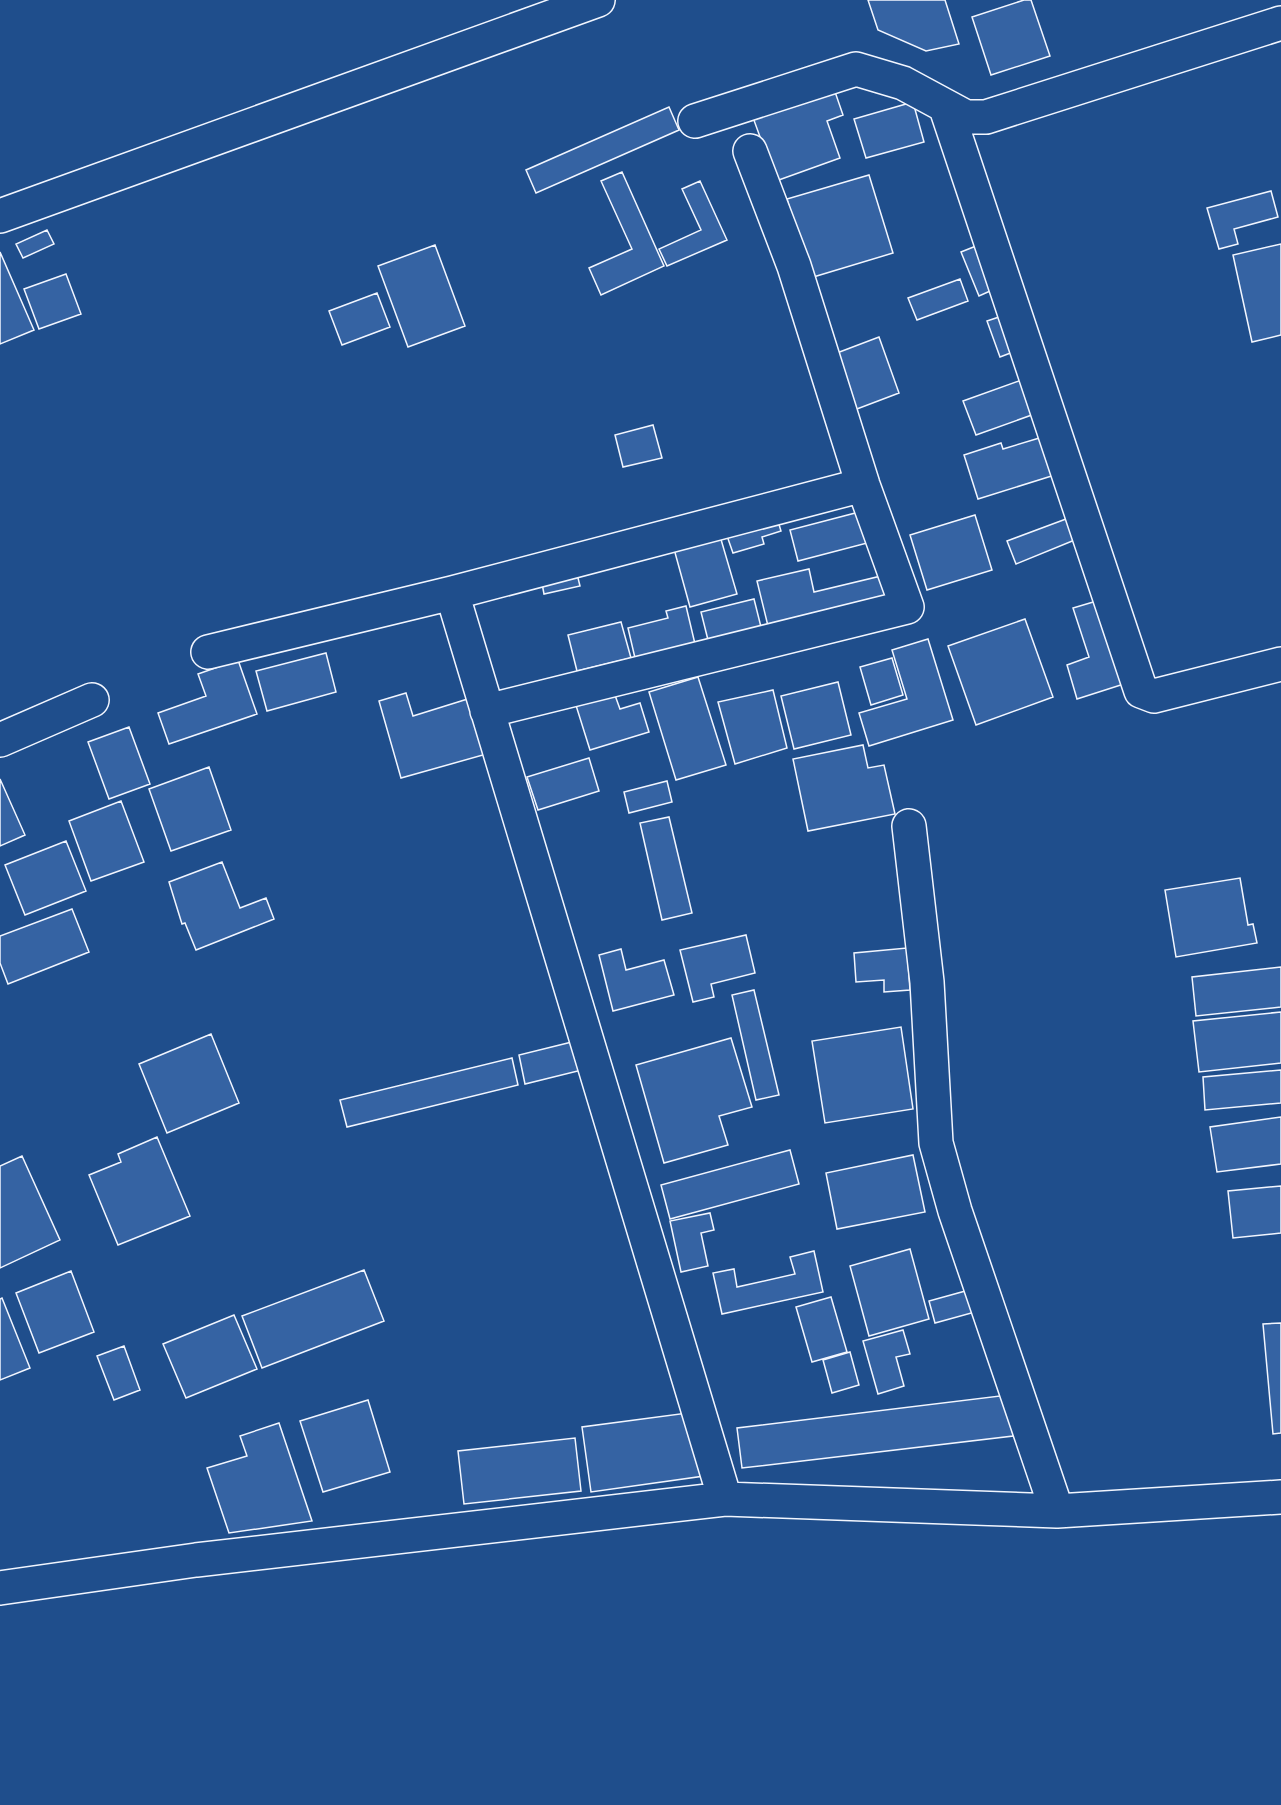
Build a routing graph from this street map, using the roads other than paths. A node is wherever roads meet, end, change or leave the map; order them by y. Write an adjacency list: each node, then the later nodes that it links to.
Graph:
1 (598, 0): 6 (street)
2 (1281, 23): 3 (street)
3 (946, 108): 4 (street); 10 (street)
4 (694, 121)
5 (750, 151): 7 (street)
6 (0, 216)
7 (863, 485): 8 (street); 12 (street)
8 (452, 593): 9 (street); 12 (street)
9 (208, 652)
10 (1281, 664)
11 (92, 700): 13 (street)
12 (488, 711): 16 (street)
13 (0, 740)
14 (909, 825): 17 (street)
15 (1281, 1497): 17 (street)
16 (725, 1499): 17 (street); 18 (street)
17 (1057, 1511)
18 (0, 1588)

